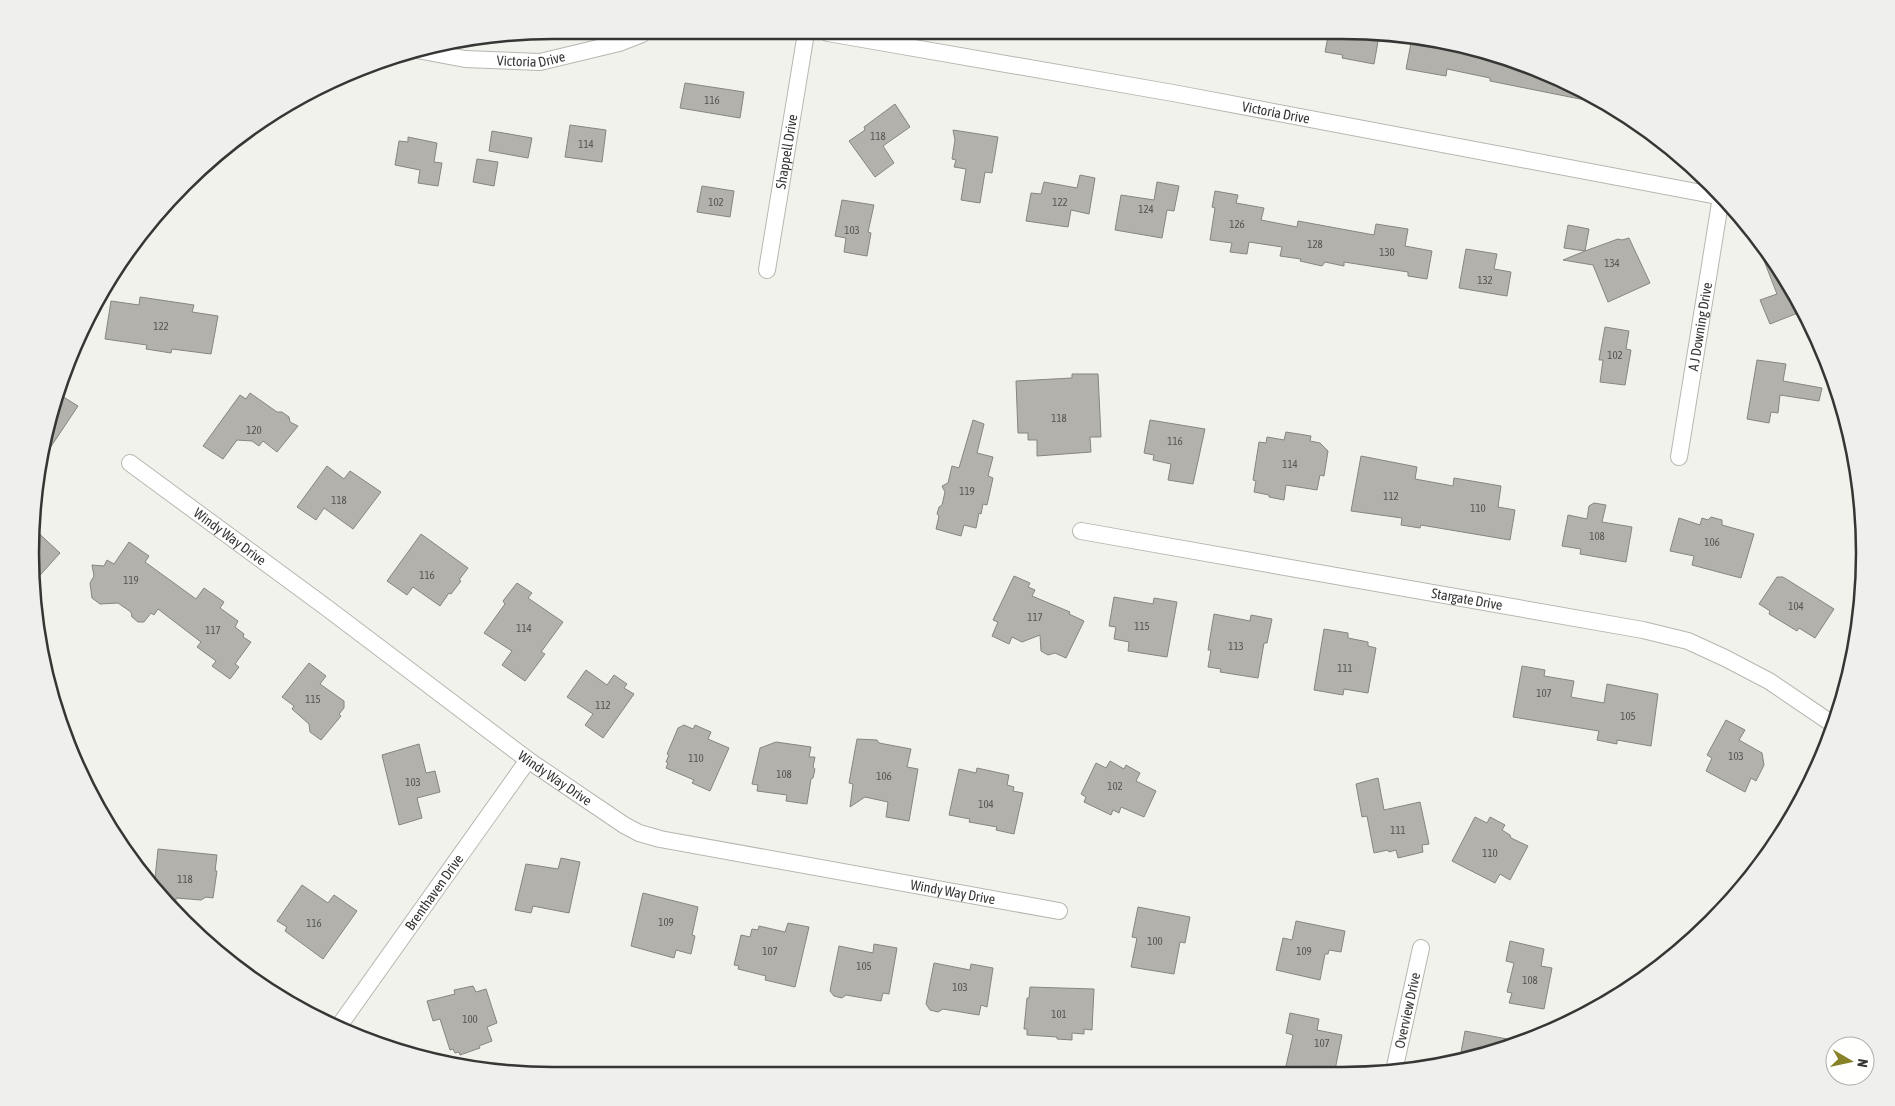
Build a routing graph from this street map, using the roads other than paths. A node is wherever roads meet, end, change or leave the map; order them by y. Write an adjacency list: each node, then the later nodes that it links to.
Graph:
1 (629, 39): 4 (street, Victoria Drive)
2 (805, 39): 7 (street, Shappell Drive)
3 (863, 39): 5 (street, Victoria Drive)
4 (435, 53)
5 (1712, 195)
6 (1721, 205): 8 (street, A J Downing Drive)
7 (768, 270)
8 (1679, 457)
9 (130, 463): 12 (street, Windy Way Drive)
10 (1081, 531): 11 (street, Stargate Drive)
11 (1828, 721)
12 (528, 760): 13 (street, Windy Way Drive); 15 (street, Brenthaven Drive)
13 (1058, 911)
14 (1420, 948): 16 (street, Overview Drive)
15 (342, 1022)
16 (1395, 1064)

